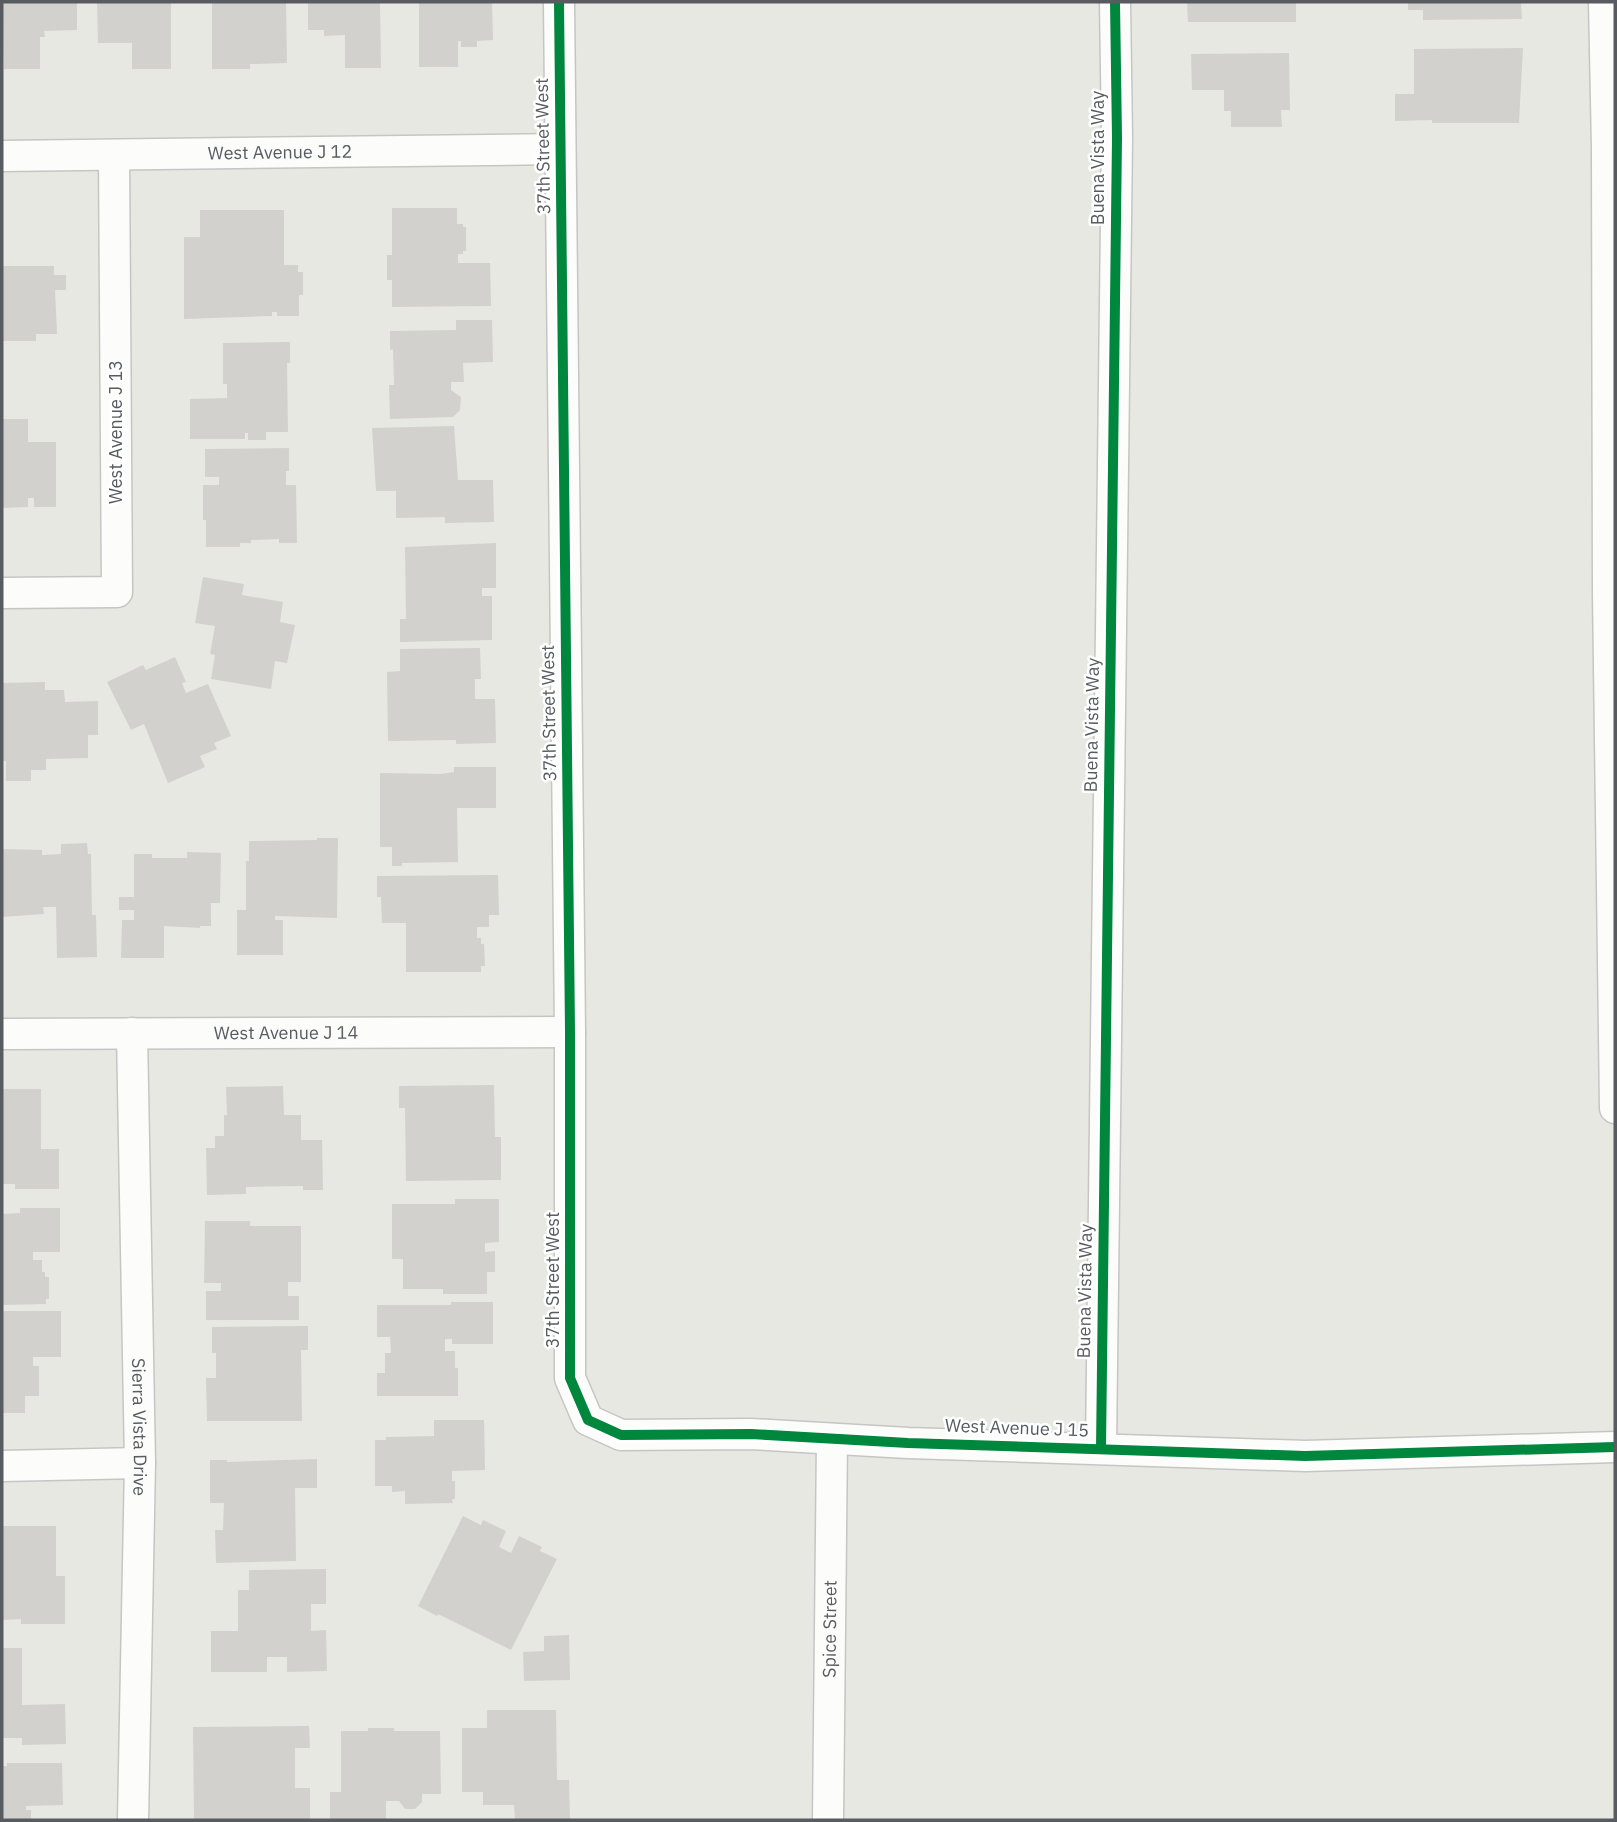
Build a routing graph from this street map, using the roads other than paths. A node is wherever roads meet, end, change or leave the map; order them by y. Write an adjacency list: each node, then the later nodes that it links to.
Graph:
1 (559, 2): 5 (street, 37th Street West)
2 (1115, 2): 18 (street, Buena Vista Way)
3 (1604, 2): 4 (street)
4 (1611, 148): 8 (street)
5 (560, 149): 7 (street, West Avenue J 12); 11 (street, 37th Street West)
6 (2, 156): 7 (street, West Avenue J 12)
7 (114, 156): 9 (street, West Avenue J 13)
8 (1612, 592): 10 (street)
9 (2, 593)
10 (1615, 1026): 14 (street)
11 (570, 1032): 12 (street, West Avenue J 14); 15 (street, 37th Street West)
12 (132, 1033): 13 (street, West Avenue J 14); 19 (street, Sierra Vista Drive)
13 (2, 1034)
14 (1615, 1108)
15 (588, 1420): 16 (street, West Avenue J 15)
16 (832, 1439): 18 (street, West Avenue J 15); 22 (street, Spice Street)
17 (1615, 1447): 18 (street, West Avenue J 15)
18 (1101, 1448)
19 (140, 1463): 20 (street); 21 (street, Sierra Vista Drive)
20 (2, 1466)
21 (133, 1820)
22 (828, 1820)

